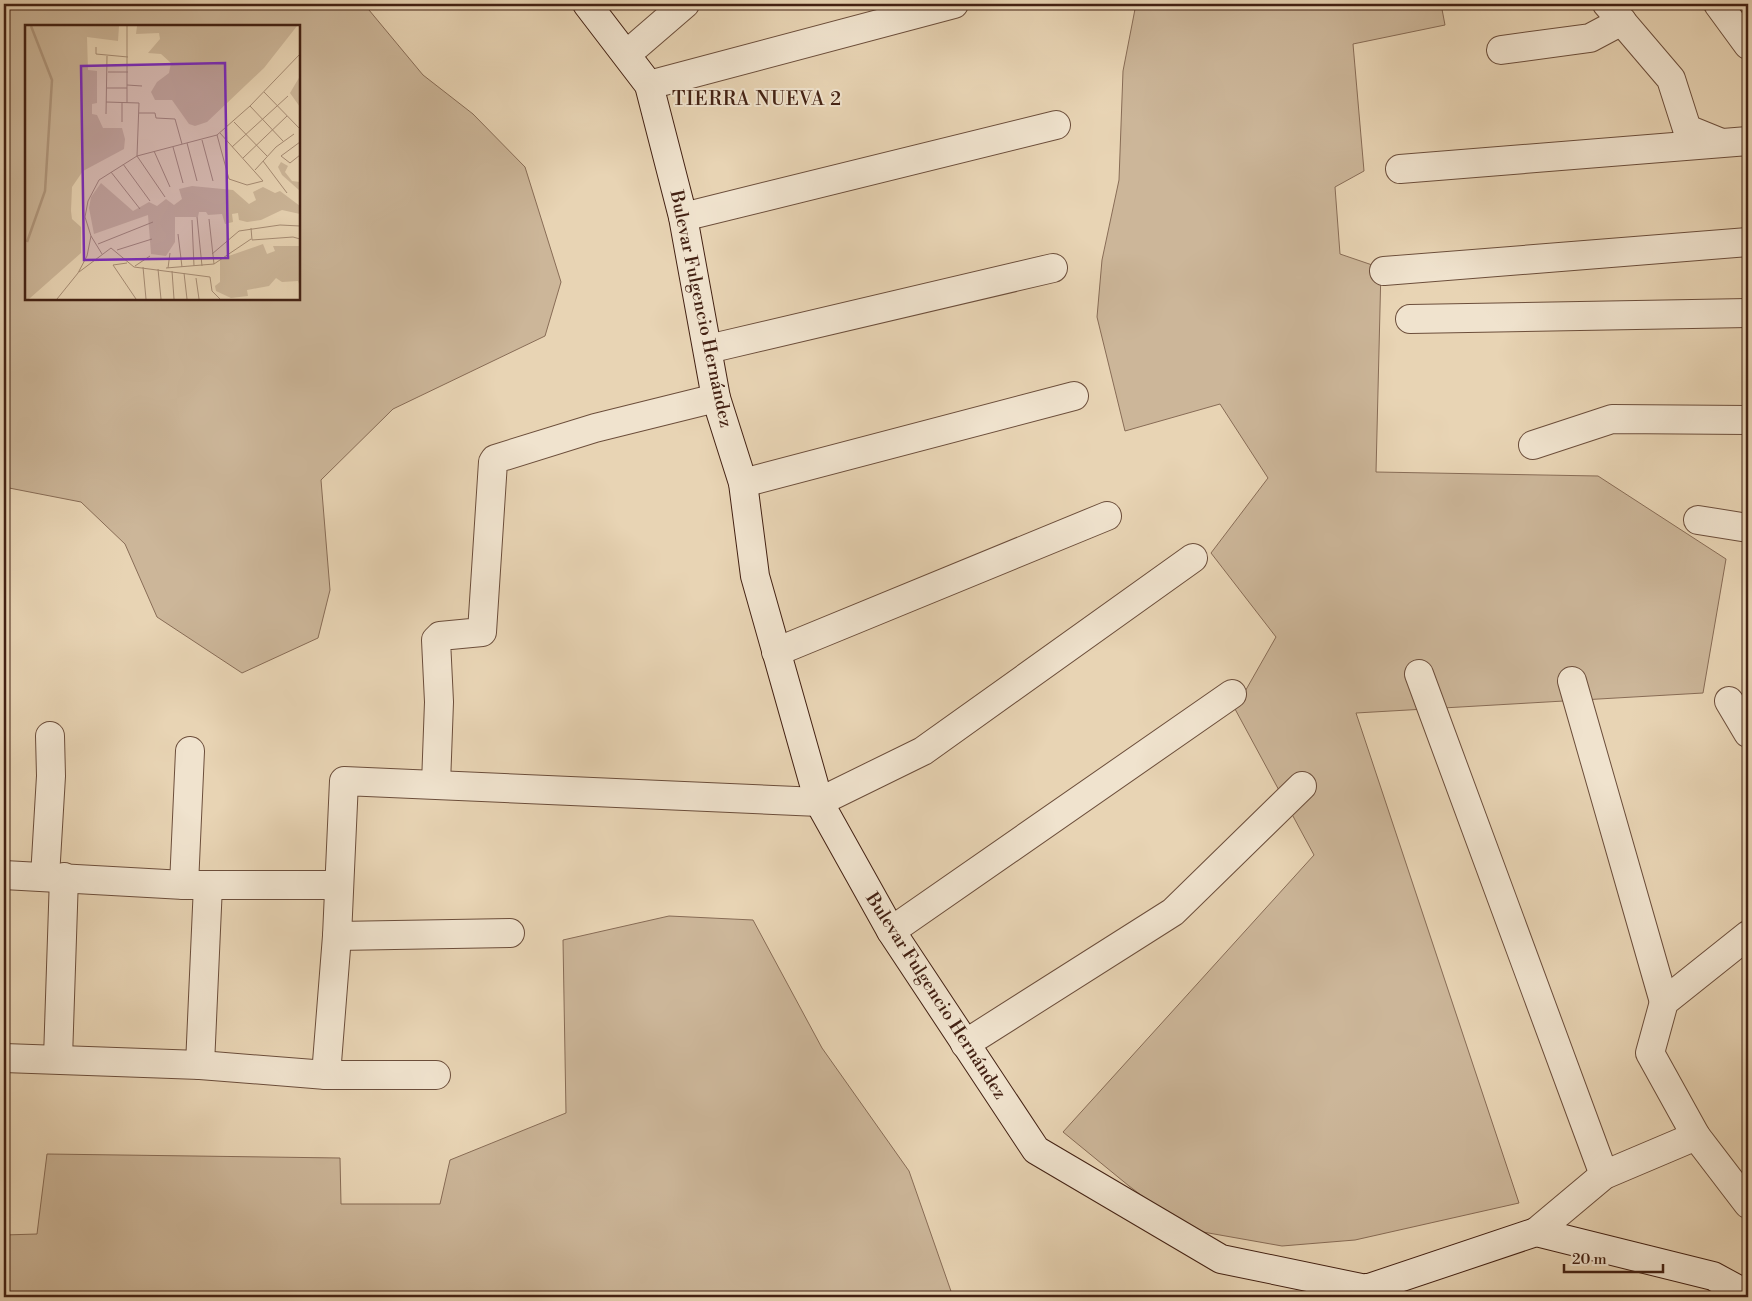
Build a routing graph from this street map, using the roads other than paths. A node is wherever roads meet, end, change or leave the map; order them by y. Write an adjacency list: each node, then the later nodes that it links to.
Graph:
1 (587, 4): 8 (street, Bulevar Fulgencio Hernández)
2 (685, 4): 8 (street)
3 (954, 4): 9 (street)
4 (1718, 4): 6 (street)
5 (1614, 12): 7 (street); 12 (street)
6 (1748, 45)
7 (1501, 50)
8 (627, 54): 9 (street, Bulevar Fulgencio Hernández)
9 (648, 85): 14 (street, Bulevar Fulgencio Hernández)
10 (1056, 125): 14 (street)
11 (1748, 141): 12 (street)
12 (1720, 143): 13 (street)
13 (1400, 169)
14 (683, 217): 20 (street, Bulevar Fulgencio Hernández)
15 (1748, 242): 17 (street)
16 (1053, 268): 20 (street)
17 (1384, 271)
18 (1748, 313): 19 (street)
19 (1410, 319)
20 (708, 349): 22 (street, Bulevar Fulgencio Hernández)
21 (1074, 396): 25 (street)
22 (716, 398): 25 (street, Bulevar Fulgencio Hernández); 38 (street)
23 (1748, 420): 24 (street)
24 (1534, 445)
25 (742, 483): 30 (street, Bulevar Fulgencio Hernández)
26 (1108, 516): 30 (street)
27 (1698, 520): 28 (street)
28 (1748, 528)
29 (1193, 558): 40 (street)
30 (776, 652): 40 (street, Bulevar Fulgencio Hernández)
31 (1419, 674): 57 (street)
32 (1572, 681): 49 (street)
33 (1232, 694): 45 (street)
34 (1729, 701): 35 (street)
35 (1748, 733)
36 (50, 736): 42 (street)
37 (190, 751): 43 (street)
38 (436, 784): 40 (street); 44 (street)
39 (1302, 786): 50 (street)
40 (819, 802): 45 (street, Bulevar Fulgencio Hernández)
41 (4, 875): 42 (street)
42 (55, 877): 43 (street); 52 (street)
43 (196, 885): 44 (street); 53 (street)
44 (339, 886): 48 (street)
45 (891, 931): 50 (street, Bulevar Fulgencio Hernández)
46 (510, 933): 48 (street)
47 (1748, 935): 49 (street)
48 (337, 936): 54 (street)
49 (1664, 1002): 56 (street)
50 (965, 1044): 59 (street, Bulevar Fulgencio Hernández)
51 (4, 1058): 52 (street)
52 (58, 1058): 53 (street)
53 (200, 1065): 54 (street)
54 (326, 1075): 55 (street)
55 (436, 1075)
56 (1696, 1136): 57 (street); 58 (street)
57 (1604, 1175): 59 (street)
58 (1748, 1204)
59 (1536, 1232): 60 (street)
60 (1748, 1295)

